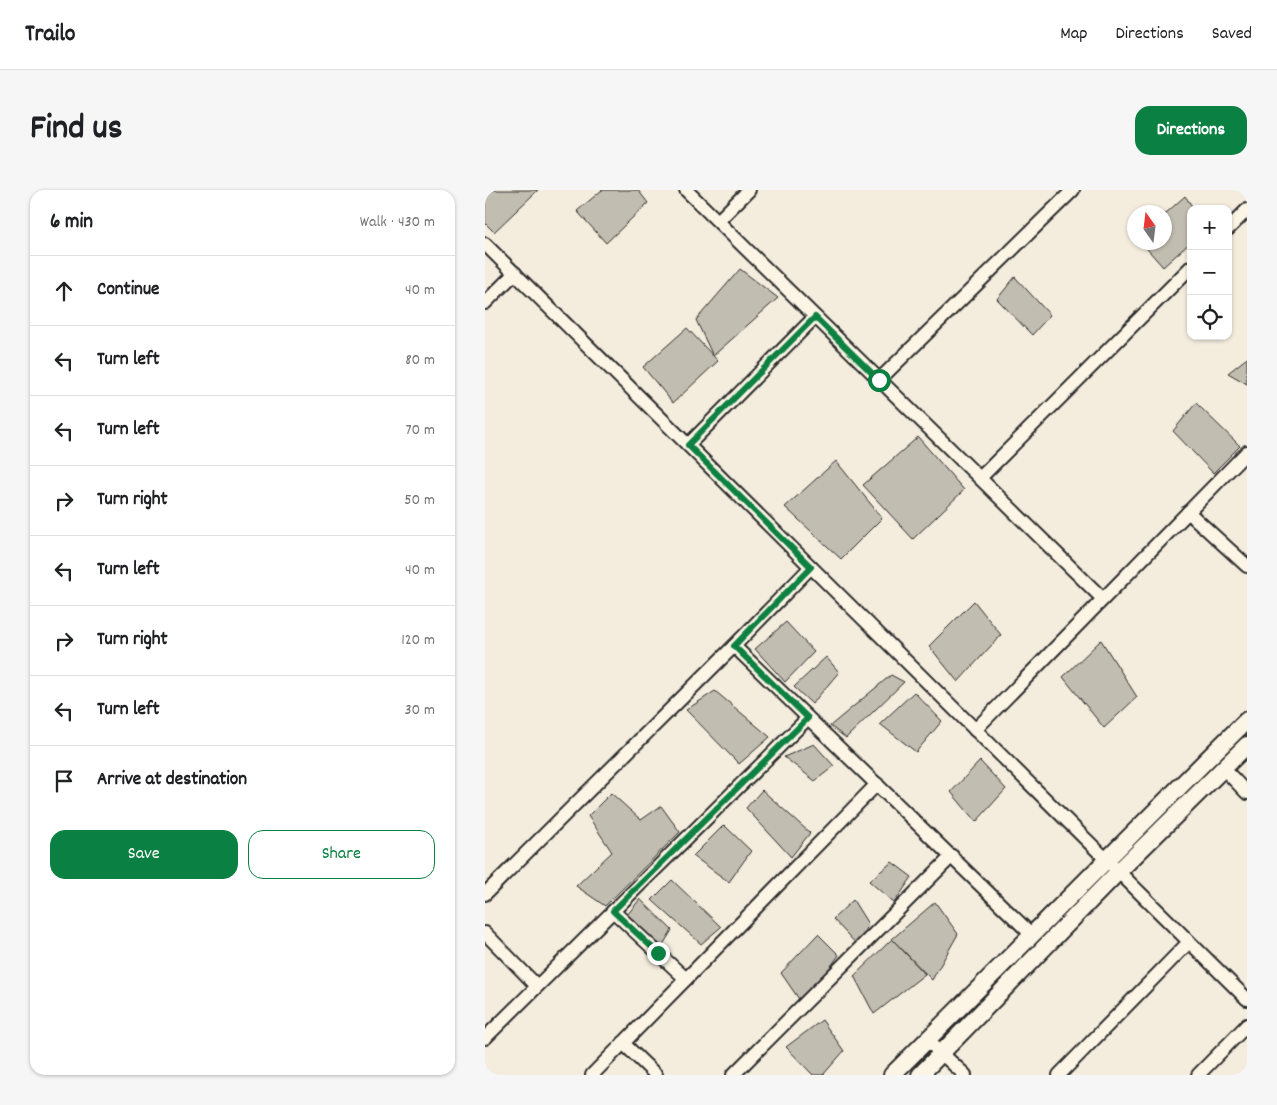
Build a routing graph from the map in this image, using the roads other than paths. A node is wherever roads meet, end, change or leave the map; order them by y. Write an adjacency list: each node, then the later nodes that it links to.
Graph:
1 (686, 190): 5 (street)
2 (749, 190): 5 (street)
3 (1073, 190): 12 (street)
4 (1247, 210): 6 (street)
5 (718, 221): 11 (street)
6 (1232, 225)
7 (485, 244): 9 (street)
8 (1187, 271): 15 (street)
9 (515, 273): 10 (street); 13 (street)
10 (485, 303)
11 (815, 317): 12 (street); 13 (street)
12 (879, 380): 15 (street)
13 (688, 445): 18 (street)
14 (1247, 452): 16 (street)
15 (980, 478): 19 (street)
16 (1189, 512): 17 (street); 19 (street)
17 (1247, 566)
18 (811, 567): 20 (street); 23 (street)
19 (1103, 599): 23 (street)
20 (734, 646): 21 (street); 31 (street)
21 (808, 718): 26 (street); 32 (street)
22 (1247, 720): 29 (street)
23 (975, 730): 29 (street)
24 (1247, 745): 25 (street)
25 (1223, 769): 27 (street); 30 (street)
26 (877, 784): 28 (street); 36 (street)
27 (1247, 793)
28 (952, 856): 34 (street); 46 (street)
29 (1106, 859): 30 (street); 34 (street)
30 (1118, 872): 35 (street); 43 (street)
31 (485, 894)
32 (613, 911): 36 (street); 37 (street)
33 (485, 933): 37 (street)
34 (1032, 935): 41 (street)
35 (1189, 942): 38 (street); 50 (street)
36 (686, 979): 42 (street)
37 (537, 986): 40 (street)
38 (1247, 998)
39 (1247, 1024): 51 (street)
40 (485, 1038)
41 (927, 1040): 43 (street); 47 (street)
42 (623, 1043): 44 (street); 45 (street)
43 (942, 1054): 48 (street); 49 (street)
44 (592, 1075)
45 (656, 1075)
46 (733, 1075)
47 (892, 1075)
48 (920, 1075)
49 (965, 1075)
50 (1059, 1075)
51 (1198, 1075)

